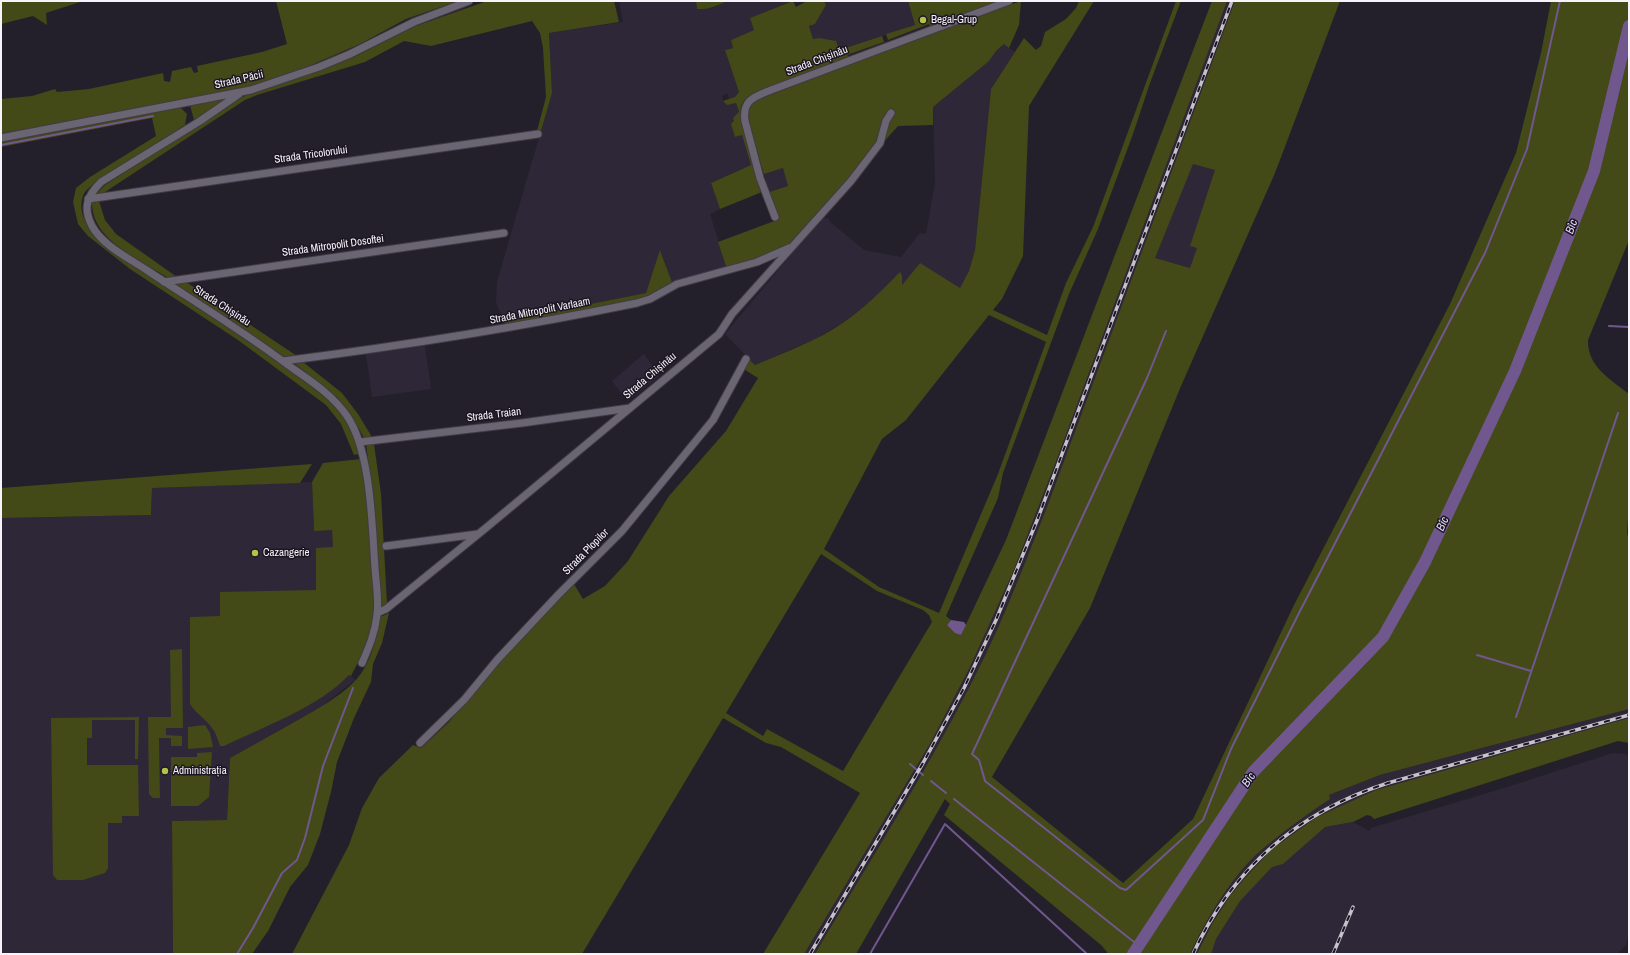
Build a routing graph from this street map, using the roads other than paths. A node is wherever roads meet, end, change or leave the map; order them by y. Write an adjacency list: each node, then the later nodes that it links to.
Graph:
1 (469, 1): 3 (street, Strada Păcii)
2 (1009, 1): 8 (street, Strada Chișinău)
3 (239, 94): 6 (street, Strada Păcii); 7 (street)
4 (891, 114): 10 (street, Strada Chișinău)
5 (538, 134): 7 (street, Strada Tricolorului)
6 (1, 138)
7 (88, 199): 11 (street, Strada Chișinău)
8 (775, 217)
9 (504, 233): 11 (street, Strada Mitropolit Dosoftei)
10 (791, 247): 13 (street, Strada Mitropolit Varlaam); 14 (street, Strada Chișinău)
11 (164, 282): 13 (street, Strada Chișinău)
12 (746, 359): 20 (street, Strada Plopilor)
13 (283, 361): 15 (street, Strada Chișinău)
14 (630, 408): 15 (street, Strada Traian); 16 (street, Strada Chișinău)
15 (360, 442): 18 (street, Strada Chișinău)
16 (478, 534): 17 (street); 18 (street, Strada Chișinău)
17 (386, 546)
18 (377, 613): 19 (street, Strada Chișinău)
19 (362, 663)
20 (420, 743)

